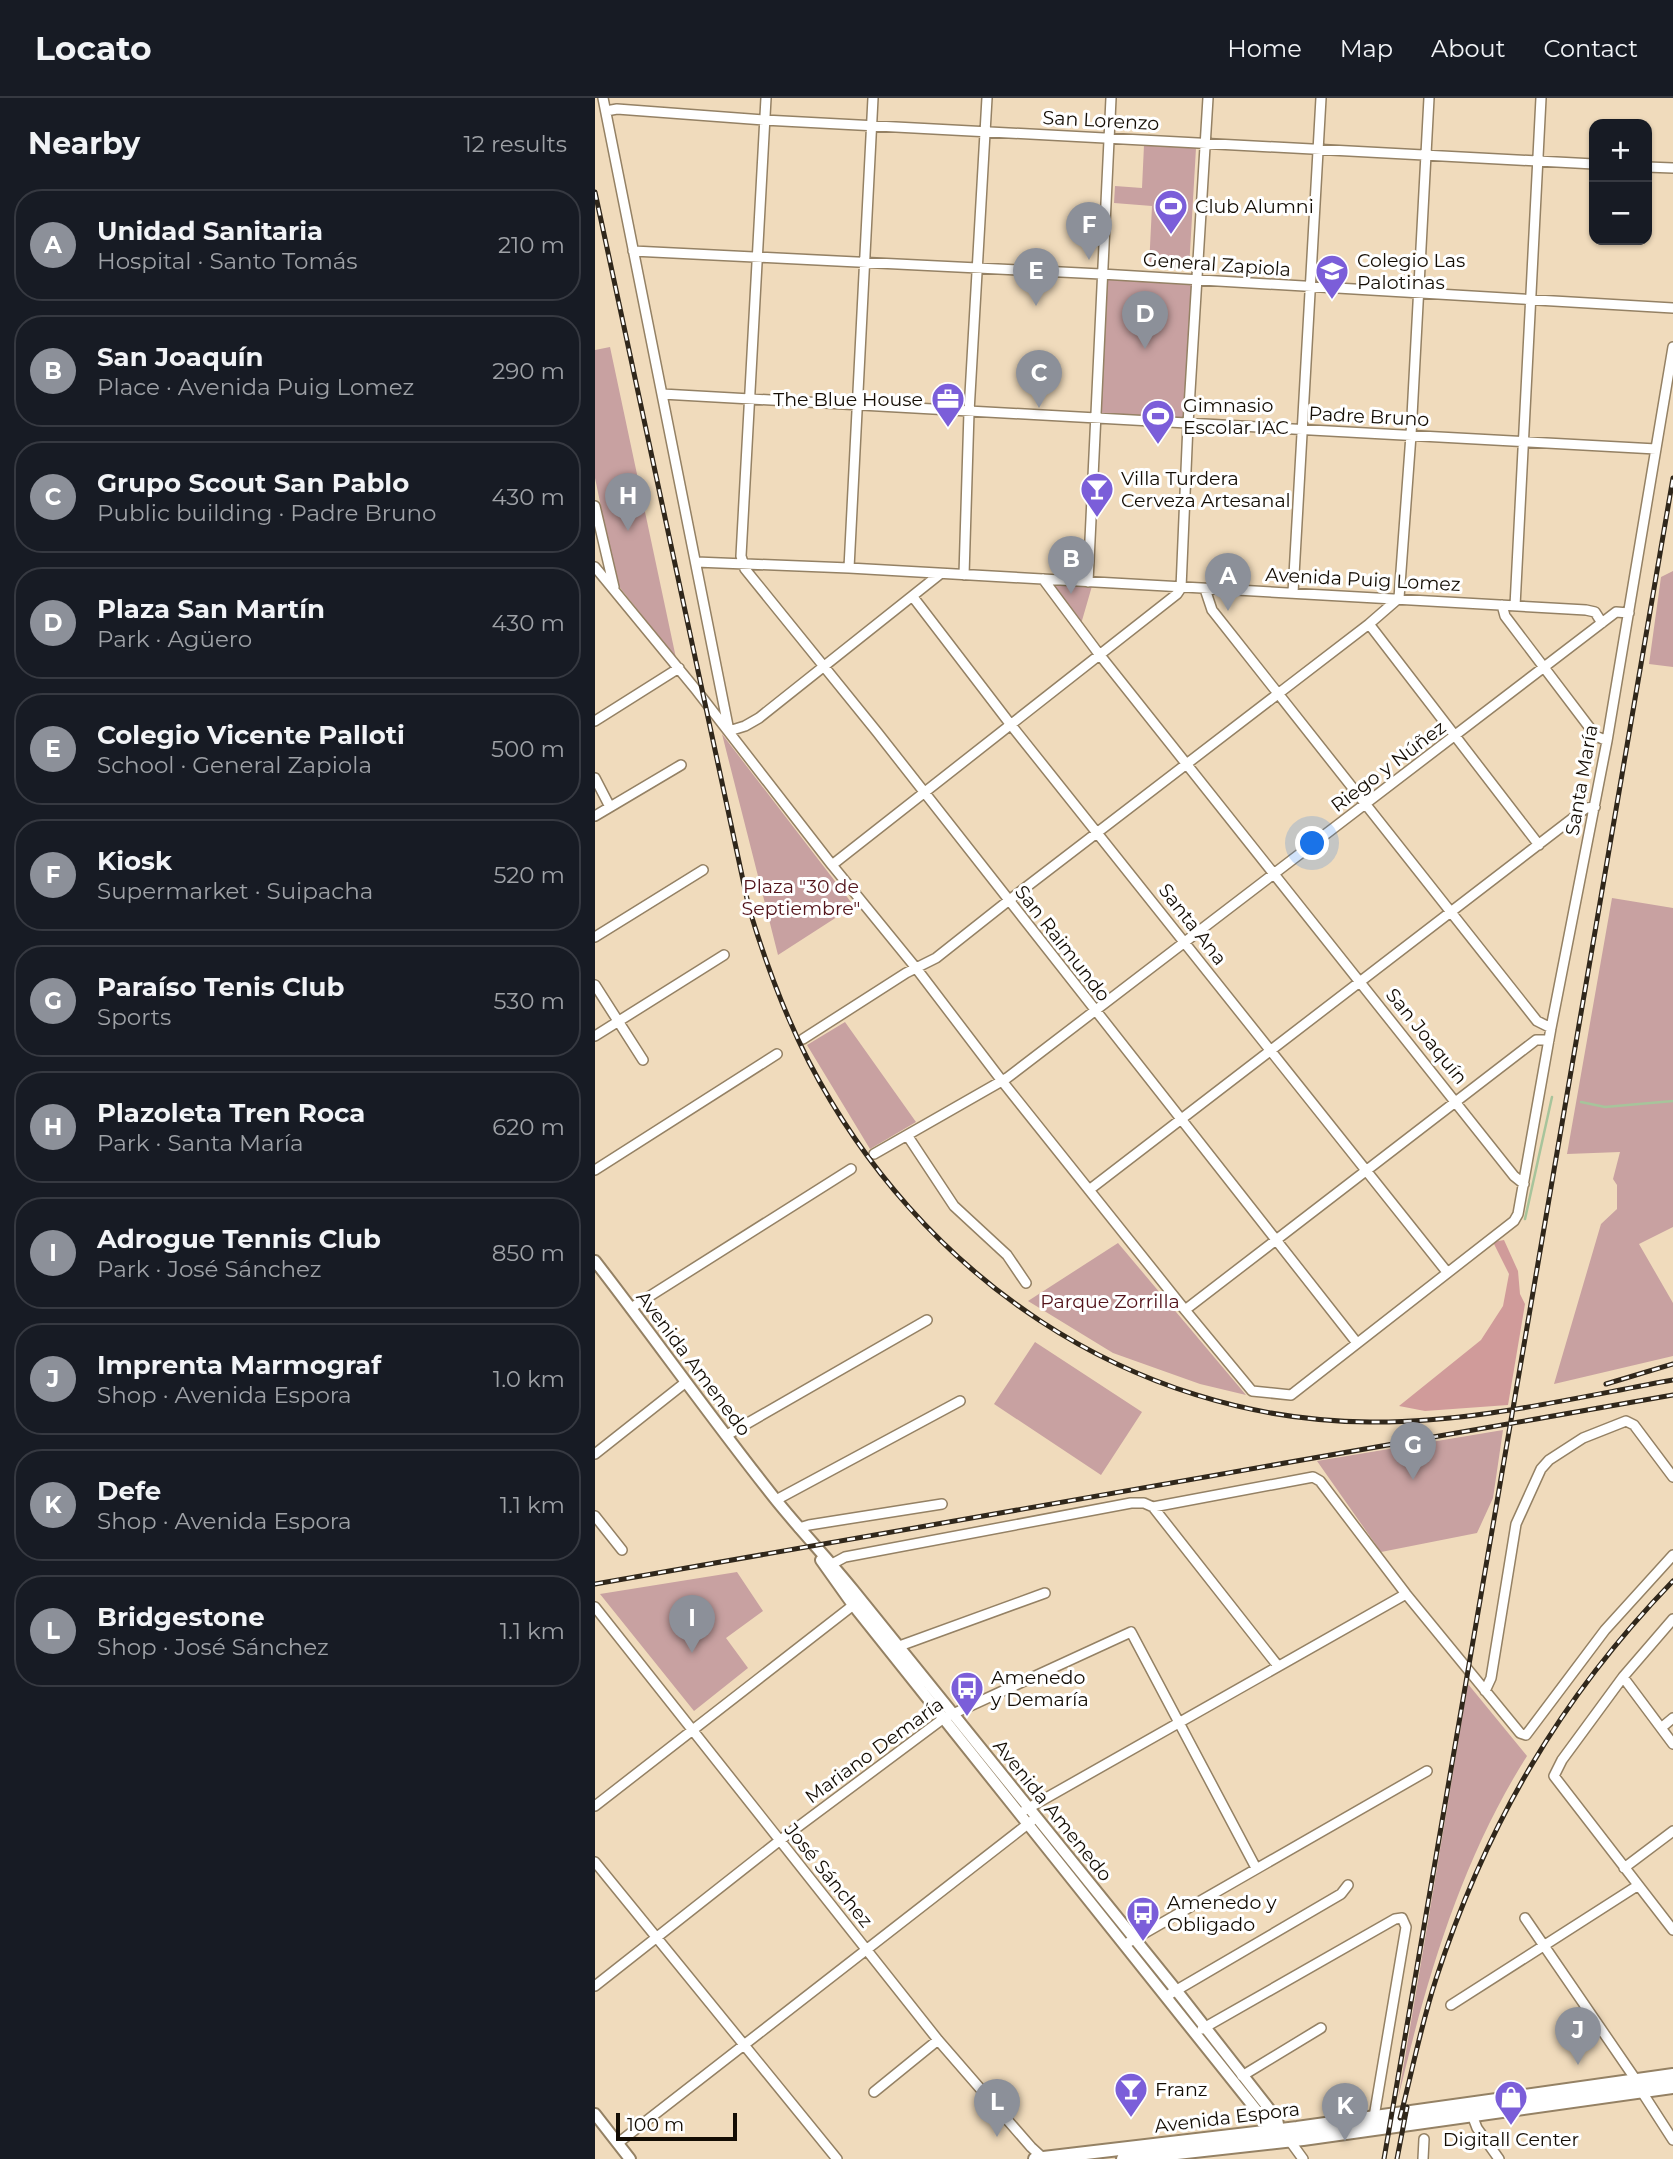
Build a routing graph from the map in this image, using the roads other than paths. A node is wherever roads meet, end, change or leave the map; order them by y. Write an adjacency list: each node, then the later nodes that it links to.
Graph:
1 (603, 98): 10 (street)
2 (766, 98): 11 (street)
3 (873, 98): 12 (street)
4 (986, 98): 13 (street)
5 (1111, 98): 14 (street)
6 (1208, 98): 15 (street)
7 (1321, 98): 16 (street)
8 (1429, 98): 17 (street)
9 (1541, 98): 18 (street)
10 (606, 111): 11 (street, San Lorenzo); 22 (street)
11 (764, 120): 12 (street, San Lorenzo); 23 (street)
12 (872, 125): 13 (street, San Lorenzo); 24 (street)
13 (985, 130): 14 (street, San Lorenzo); 25 (street)
14 (1108, 138): 15 (street, San Lorenzo); 26 (street)
15 (1205, 143): 16 (street, San Lorenzo); 27 (street)
16 (1317, 149): 17 (street, San Lorenzo); 28 (street)
17 (1426, 156): 18 (street, San Lorenzo); 29 (street)
18 (1538, 162): 19 (street, San Lorenzo); 30 (street)
19 (1589, 164)
20 (1652, 167): 21 (street)
21 (1673, 168)
22 (633, 251): 23 (street, General Zapiola); 33 (street)
23 (757, 256): 24 (street, General Zapiola); 34 (street)
24 (863, 262): 25 (street, General Zapiola); 35 (street)
25 (977, 269): 26 (street, General Zapiola); 36 (street)
26 (1101, 274): 27 (street, General Zapiola); 37 (street)
27 (1198, 280): 28 (street, General Zapiola); 38 (street)
28 (1310, 287): 29 (street, General Zapiola); 39 (street)
29 (1417, 292): 30 (street, General Zapiola); 40 (street)
30 (1530, 298): 31 (street, General Zapiola); 41 (street)
31 (1673, 309)
32 (1673, 347): 42 (street, Santa María)
33 (662, 394): 34 (street, Padre Bruno); 44 (street)
34 (751, 399): 35 (street, Padre Bruno); 45 (street)
35 (856, 405): 36 (street, Padre Bruno); 47 (street)
36 (969, 412): 37 (street, Padre Bruno); 49 (street)
37 (1094, 418): 38 (street, Padre Bruno); 51 (street)
38 (1188, 424): 39 (street, Padre Bruno); 52 (street)
39 (1303, 430): 40 (street, Padre Bruno); 55 (street)
40 (1411, 435): 41 (street, Padre Bruno); 57 (street)
41 (1523, 442): 42 (street, Padre Bruno); 59 (street)
42 (1656, 449): 60 (street, Santa María)
43 (595, 506): 54 (street)
44 (696, 562): 45 (street, Avenida Puig Lomez); 70 (street)
45 (742, 563): 47 (street, Avenida Puig Lomez); 64 (street, San Raimundo)
46 (595, 567): 54 (street)
47 (849, 568): 48 (street, Avenida Puig Lomez)
48 (940, 574): 49 (street, Avenida Puig Lomez); 56 (street)
49 (964, 575): 50 (street, Avenida Puig Lomez)
50 (1043, 579): 51 (street, Avenida Puig Lomez); 63 (street, San Joaquín)
51 (1087, 582): 52 (street, Avenida Puig Lomez)
52 (1181, 588): 53 (street, Avenida Puig Lomez); 63 (street)
53 (1205, 589): 55 (street, Avenida Puig Lomez); 67 (street)
54 (615, 592): 66 (street)
55 (1293, 593): 57 (street, Avenida Puig Lomez)
56 (913, 597): 64 (street); 69 (street, Santa Ana)
57 (1399, 598): 58 (street, Avenida Puig Lomez); 62 (street)
58 (1502, 605): 59 (street, Avenida Puig Lomez); 65 (street)
59 (1515, 606): 61 (street, Avenida Puig Lomez)
60 (1629, 613): 61 (street, Riego y Núñez); 72 (street, Santa María)
61 (1602, 623): 65 (street, Riego y Núñez)
62 (1369, 624): 67 (street); 71 (street)
63 (1099, 654): 69 (street); 73 (street, San Joaquín)
64 (824, 666): 70 (street); 76 (street, San Raimundo)
65 (1545, 666): 71 (street, Riego y Núñez); 72 (street)
66 (679, 668): 68 (street); 70 (street)
67 (1277, 694): 73 (street); 77 (street)
68 (595, 722)
69 (1011, 725): 76 (street); 81 (street, Santa Ana)
70 (729, 731): 83 (street)
71 (1454, 737): 77 (street, Riego y Núñez); 82 (street)
72 (1607, 741): 79 (street, Santa María)
73 (1186, 762): 81 (street); 85 (street, San Joaquín)
74 (681, 765): 78 (street)
75 (595, 778): 78 (street)
76 (923, 793): 83 (street); 86 (street, San Raimundo)
77 (1366, 804): 85 (street, Riego y Núñez); 87 (street)
78 (610, 807): 80 (street)
79 (1595, 807): 82 (street); 96 (street, Santa María)
80 (595, 816)
81 (1098, 831): 86 (street); 89 (street, Santa Ana)
82 (1539, 845): 87 (street)
83 (832, 865): 91 (street)
84 (703, 870): 88 (street)
85 (1275, 873): 89 (street, Riego y Núñez); 92 (street, San Joaquín)
86 (1007, 901): 91 (street); 94 (street, San Raimundo)
87 (1451, 912): 92 (street); 96 (street)
88 (595, 937)
89 (1185, 942): 94 (street, Riego y Núñez); 100 (street, Santa Ana)
90 (724, 954): 95 (street)
91 (916, 968): 98 (street); 103 (street)
92 (1360, 981): 100 (street); 104 (street, San Joaquín)
93 (595, 985): 95 (street)
94 (1095, 1012): 103 (street, Riego y Núñez); 105 (street, San Raimundo)
95 (618, 1021): 97 (street); 102 (street)
96 (1551, 1028): 99 (street, Santa María)
97 (595, 1036)
98 (803, 1039)
99 (1549, 1040): 104 (street); 111 (street, Santa María)
100 (1270, 1052): 105 (street); 109 (street, Santa Ana)
101 (777, 1054): 110 (street)
102 (643, 1060)
103 (1002, 1081): 106 (street, Riego y Núñez); 112 (street)
104 (1456, 1100): 109 (street); 111 (street, San Joaquín)
105 (1179, 1119): 112 (street); 113 (street, San Raimundo)
106 (907, 1135): 107 (street, Riego y Núñez); 116 (street)
107 (874, 1154)
108 (851, 1169): 117 (street)
109 (1367, 1169): 113 (street); 115 (street, Santa Ana)
110 (595, 1170)
111 (1524, 1184): 115 (street, Santa María)
112 (1089, 1190): 118 (street)
113 (1276, 1240): 118 (street); 120 (street, San Raimundo)
114 (596, 1265): 117 (street, Avenida Amenedo)
115 (1447, 1272): 120 (street)
116 (1025, 1283)
117 (631, 1308): 121 (street, Avenida Amenedo)
118 (1185, 1310): 120 (street)
119 (927, 1320): 123 (street)
120 (1357, 1343)
121 (686, 1382): 123 (street, Avenida Amenedo); 124 (street)
122 (960, 1401): 126 (street)
123 (727, 1435): 126 (street, Avenida Amenedo)
124 (595, 1454)
125 (1673, 1477): 143 (street)
126 (776, 1500): 130 (street, Avenida Amenedo)
127 (942, 1504): 130 (street)
128 (1153, 1507): 134 (street); 136 (street); 141 (street)
129 (595, 1516): 131 (street)
130 (799, 1528): 132 (street, Avenida Amenedo)
131 (622, 1550)
132 (817, 1551): 134 (street, Avenida Amenedo); 137 (street, Avenida Amenedo)
133 (1673, 1555): 143 (street)
134 (832, 1564): 137 (street, Avenida Amenedo)
135 (1045, 1593): 140 (street)
136 (1406, 1594): 141 (street); 143 (street)
137 (857, 1602): 140 (street, Avenida Amenedo); 148 (street)
138 (595, 1607): 148 (street, José Sánchez)
139 (1673, 1619): 142 (street)
140 (894, 1648): 144 (street, Avenida Amenedo)
141 (1278, 1666): 146 (street)
142 (1623, 1677): 147 (street); 158 (street)
143 (1485, 1691)
144 (948, 1716): 146 (street, Mariano Demaría); 152 (street, Avenida Amenedo); 155 (street, Mariano Demaría)
145 (1673, 1718): 147 (street)
146 (1180, 1722): 152 (street); 157 (street)
147 (1661, 1728): 149 (street)
148 (692, 1731): 151 (street); 155 (street, José Sánchez)
149 (1673, 1744)
150 (1427, 1771): 157 (street)
151 (595, 1806)
152 (1025, 1810): 153 (street, Avenida Amenedo)
153 (1033, 1820): 164 (street, Avenida Amenedo); 166 (street)
154 (1673, 1831): 158 (street)
155 (779, 1841): 163 (street, Mariano Demaría); 166 (street, José Sánchez)
156 (595, 1862): 163 (street)
157 (1256, 1868): 164 (street)
158 (1624, 1868): 160 (street)
159 (1348, 1885): 168 (street)
160 (1637, 1886): 162 (street); 165 (street)
161 (1525, 1918): 165 (street)
162 (1673, 1930)
163 (657, 1936): 167 (street, Mariano Demaría); 174 (street)
164 (1129, 1942): 168 (street, Avenida Amenedo)
165 (1543, 1945): 169 (street); 177 (street)
166 (867, 1949): 173 (street, José Sánchez); 174 (street)
167 (595, 1986)
168 (1171, 1993): 170 (street, Avenida Amenedo); 172 (street, Avenida Amenedo)
169 (1451, 2005)
170 (1205, 2027): 172 (street); 176 (street, Avenida Amenedo); 182 (street)
171 (1321, 2028): 176 (street)
172 (1194, 2033): 183 (street, Avenida Amenedo)
173 (938, 2040): 179 (street); 191 (street, José Sánchez)
174 (745, 2045): 187 (street); 190 (street)
175 (1673, 2075): 177 (main road, Avenida Espora)
176 (1242, 2076): 183 (street, Avenida Amenedo)
177 (1639, 2086): 178 (main road, Avenida Espora); 181 (main road, Avenida Espora); 182 (main road, Avenida Espora); 185 (street)
178 (1673, 2087)
179 (874, 2092)
180 (595, 2114): 187 (street)
181 (1472, 2115): 186 (main road, Avenida Espora); 195 (street)
182 (1374, 2117): 183 (main road, Avenida Espora)
183 (1279, 2130): 186 (street, Avenida Amenedo); 191 (main road, Avenida Espora)
184 (1424, 2139): 194 (street)
185 (1673, 2140)
186 (1290, 2141): 188 (main road, Avenida Espora); 193 (street, Avenida Amenedo)
187 (618, 2143): 189 (street)
188 (1142, 2158): 192 (main road, Avenida Espora)
189 (630, 2159)
190 (837, 2159)
191 (1041, 2159)
192 (1123, 2159)
193 (1303, 2159)
194 (1423, 2159)
195 (1499, 2159)

